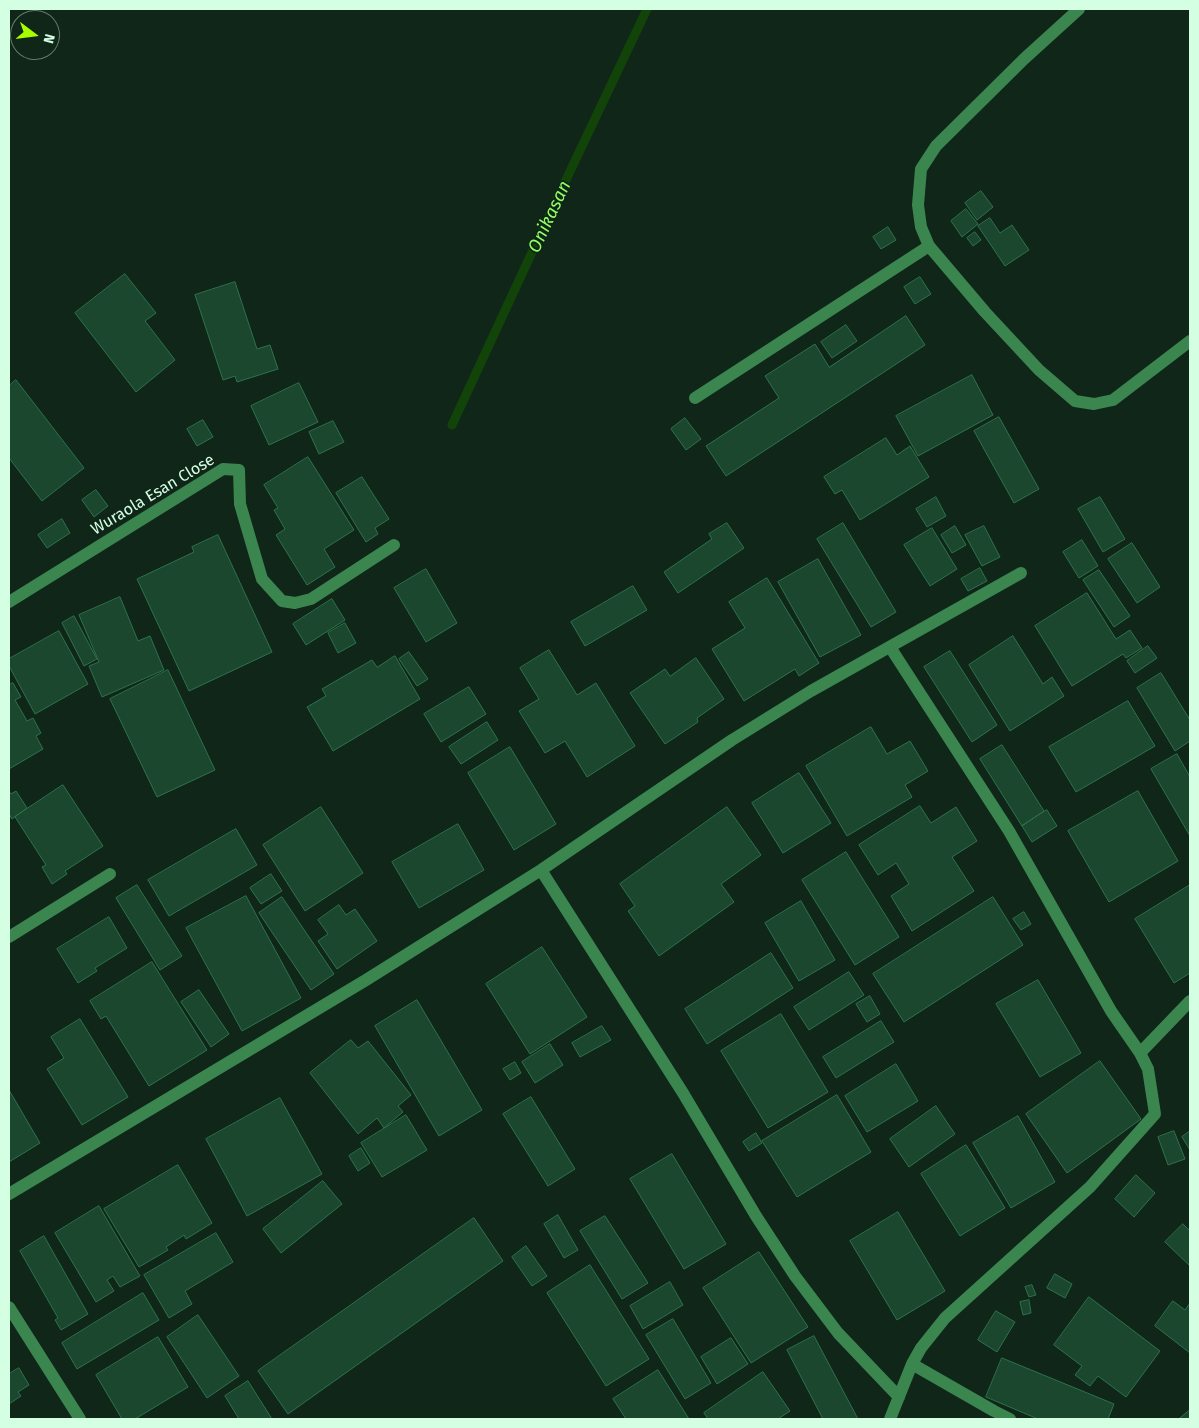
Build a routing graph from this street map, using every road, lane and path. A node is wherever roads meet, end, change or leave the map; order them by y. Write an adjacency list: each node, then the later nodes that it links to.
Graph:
1 (1079, 9): 2 (street)
2 (929, 246): 3 (street); 4 (street)
3 (1190, 341)
4 (695, 398)
5 (394, 545): 7 (street, Wuraola Esan Close)
6 (1021, 573): 8 (street)
7 (9, 602)
8 (890, 647): 9 (street); 13 (street)
9 (541, 870): 14 (street); 17 (street)
10 (110, 874): 11 (street)
11 (9, 937)
12 (1190, 1001): 13 (street)
13 (1140, 1053): 16 (street)
14 (9, 1194)
15 (9, 1307): 18 (street)
16 (912, 1364): 17 (street); 20 (street)
17 (899, 1397): 19 (street)
18 (80, 1419)
19 (890, 1419)
20 (1010, 1419)

